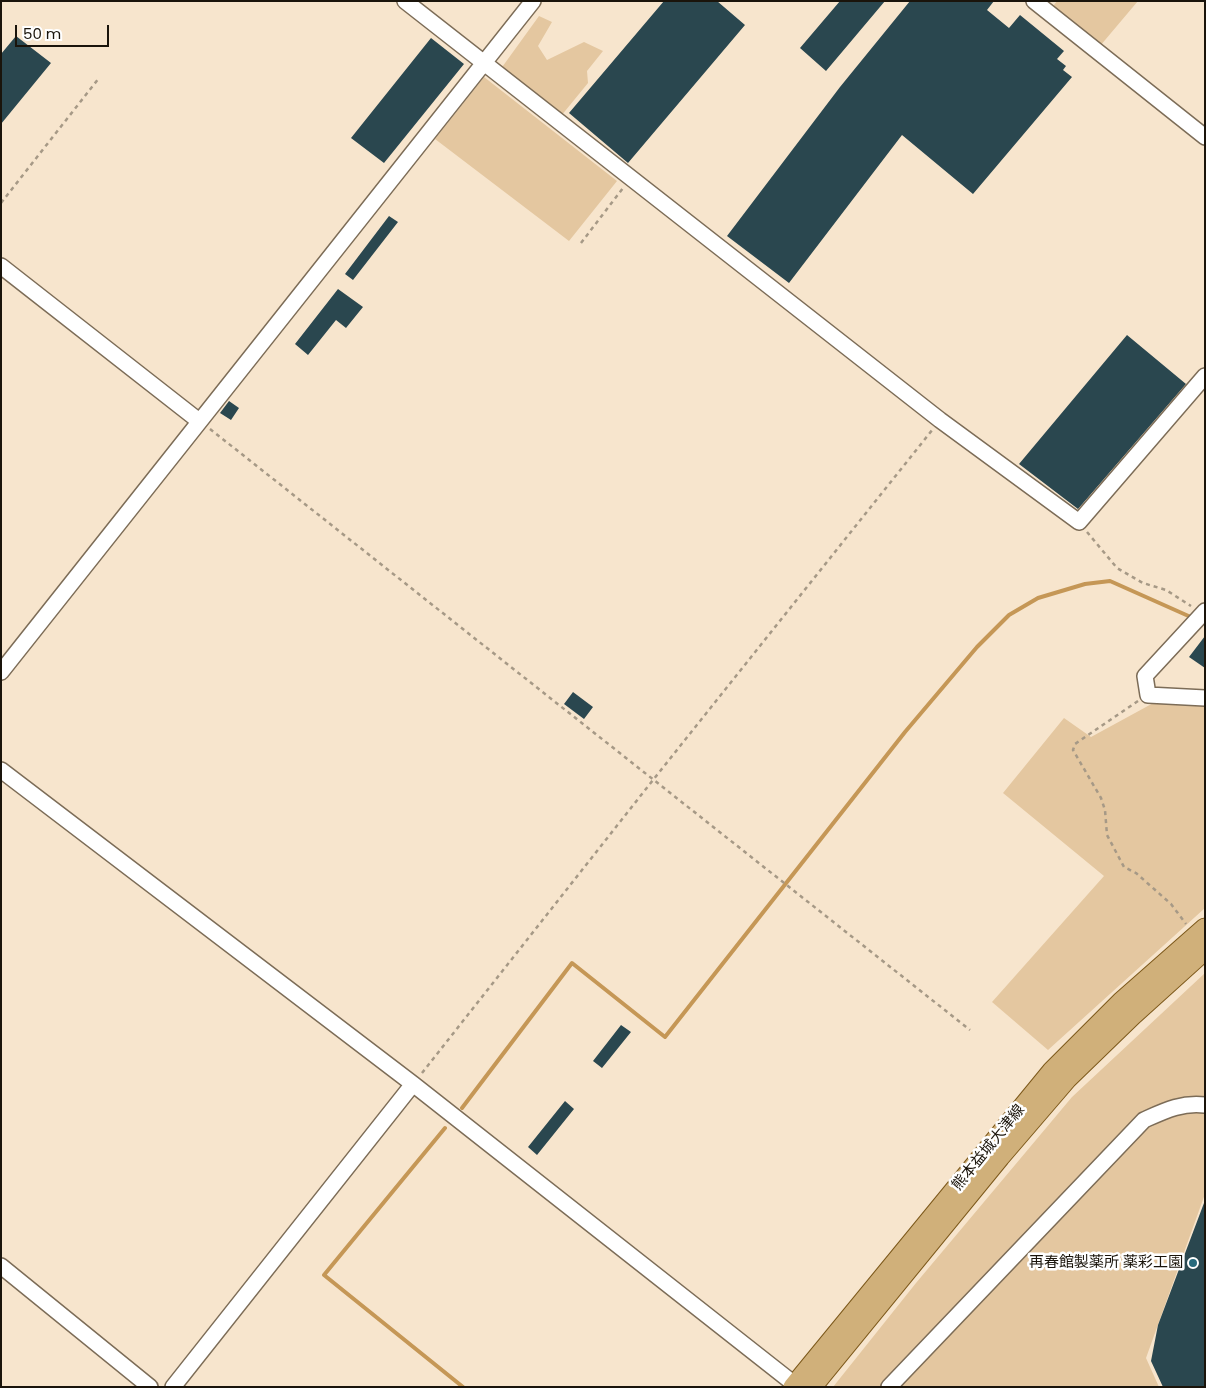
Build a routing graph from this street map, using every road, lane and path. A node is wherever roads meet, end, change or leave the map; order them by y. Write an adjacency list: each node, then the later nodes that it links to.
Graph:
1 (405, 1): 4 (street)
2 (532, 1): 4 (street)
3 (1034, 1): 6 (street)
4 (484, 62): 7 (street); 13 (street)
5 (99, 78): 8 (path)
6 (1205, 137)
7 (631, 178): 9 (path); 12 (street)
8 (1, 203)
9 (581, 243)
10 (1, 266): 13 (street)
11 (1205, 376): 14 (street)
12 (940, 420): 14 (street); 20 (path)
13 (199, 421): 16 (street); 20 (path)
14 (1078, 522): 15 (path)
15 (1200, 616): 17 (street)
16 (1, 672)
17 (1148, 695): 18 (street); 21 (path)
18 (1205, 698)
19 (1, 770): 23 (street)
20 (653, 780): 22 (path); 23 (path)
21 (1201, 938): 26 (main road, 熊本益城大津線)
22 (970, 1030)
23 (413, 1084): 26 (street); 28 (street)
24 (1205, 1105): 29 (street)
25 (1, 1266): 27 (street)
26 (799, 1386)
27 (150, 1387)
28 (174, 1387)
29 (889, 1387)

